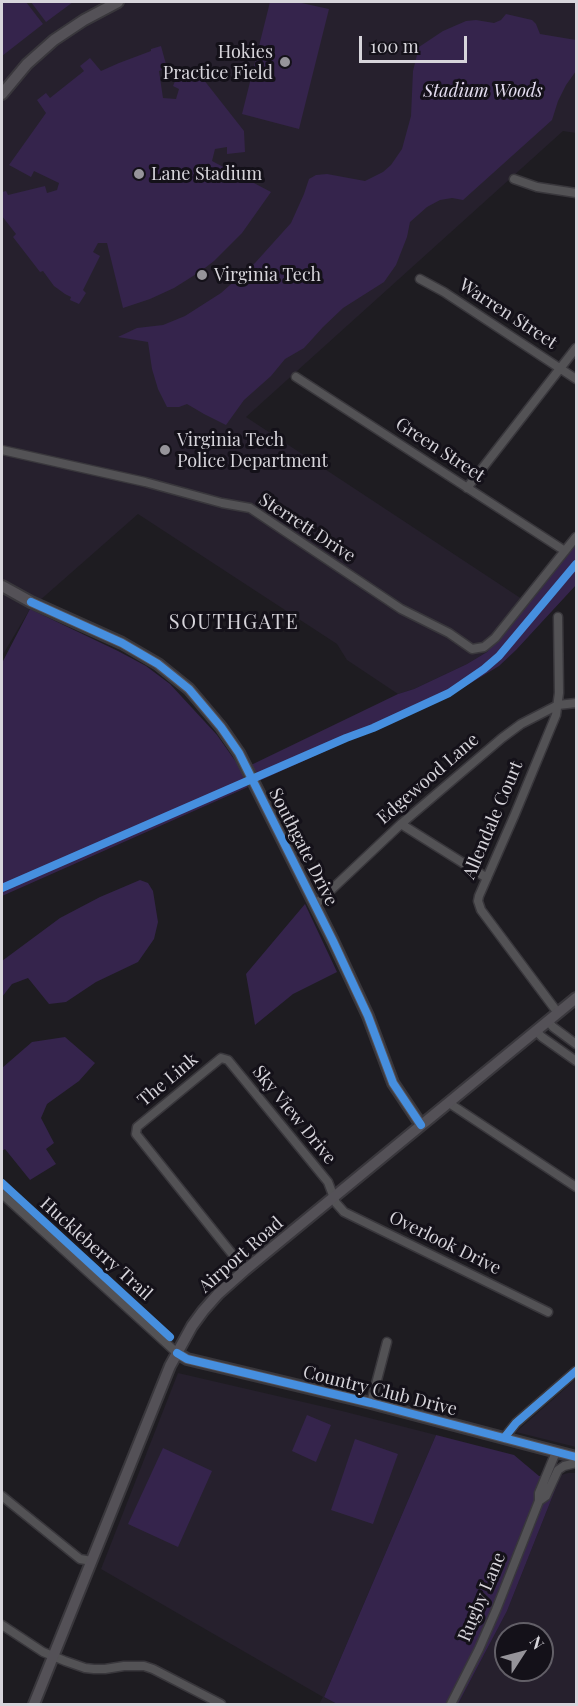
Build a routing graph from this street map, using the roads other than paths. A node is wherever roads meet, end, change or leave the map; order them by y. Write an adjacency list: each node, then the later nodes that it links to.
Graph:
1 (118, 2): 2 (street)
2 (2, 94)
3 (513, 179): 4 (street)
4 (576, 193)
5 (420, 279): 7 (street, Warren Street)
6 (576, 348): 7 (street)
7 (561, 368): 9 (street, Warren Street); 11 (street)
8 (296, 377): 11 (street, Green Street)
9 (576, 379)
10 (2, 450): 13 (street, Sterrett Drive)
11 (467, 488): 13 (street, Green Street)
12 (576, 537): 13 (street)
13 (565, 551)
14 (2, 586): 20 (street, Southgate Drive)
15 (558, 617): 17 (street, Allendale Court)
16 (576, 703): 17 (street, Edgewood Lane)
17 (558, 705): 18 (street, Edgewood Lane); 19 (street, Allendale Court)
18 (400, 824): 19 (street); 20 (street, Edgewood Lane)
19 (487, 878): 22 (street, Allendale Court)
20 (315, 904): 29 (street, Southgate Drive)
21 (576, 998): 22 (street, Airport Road)
22 (558, 1013): 23 (street, Airport Road)
23 (548, 1021): 24 (street, Airport Road); 25 (street)
24 (536, 1031): 27 (street); 28 (street, Airport Road)
25 (576, 1044)
26 (225, 1058): 32 (street, Sky View Drive); 33 (street, The Link)
27 (576, 1061)
28 (449, 1103): 29 (street, Airport Road); 30 (street)
29 (421, 1125): 32 (street, Airport Road)
30 (576, 1186)
31 (2, 1194): 36 (street)
32 (334, 1197): 33 (street, Airport Road); 34 (street, Overlook Drive)
33 (245, 1270): 36 (street, Airport Road)
34 (548, 1312)
35 (387, 1342): 38 (street)
36 (177, 1353): 38 (street, Country Club Drive); 45 (street, Airport Road)
37 (576, 1371): 39 (street)
38 (370, 1403): 39 (street, Country Club Drive)
39 (504, 1438): 40 (street, Country Club Drive)
40 (556, 1452): 41 (street, Country Club Drive); 44 (street, Rugby Lane)
41 (576, 1457)
42 (576, 1463): 44 (street, Rugby Lane)
43 (2, 1496): 45 (street)
44 (539, 1501): 50 (street, Rugby Lane)
45 (92, 1561): 47 (street, Airport Road)
46 (2, 1625): 47 (street)
47 (54, 1656): 48 (street, Airport Road); 49 (street)
48 (34, 1704)
49 (220, 1704)
50 (451, 1704)

